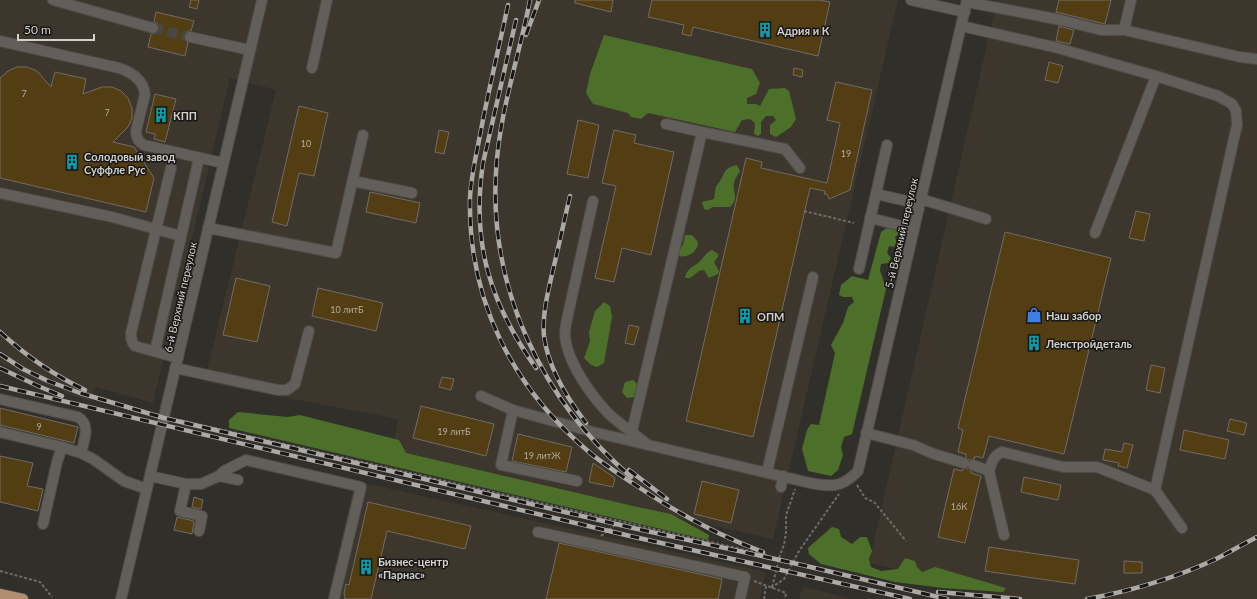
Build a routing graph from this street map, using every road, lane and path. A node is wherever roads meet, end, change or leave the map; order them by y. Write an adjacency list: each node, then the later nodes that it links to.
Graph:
1 (53, 0): 9 (street)
2 (262, 0): 13 (street, 6-й Верхний переулок)
3 (327, 0): 15 (street)
4 (911, 0): 7 (street)
5 (1131, 0): 10 (street)
6 (967, 1): 7 (street, 5-й Верхний переулок); 10 (street)
7 (965, 12): 8 (street, 5-й Верхний переулок)
8 (961, 26): 16 (street); 30 (street, 5-й Верхний переулок)
9 (153, 28)
10 (1124, 30): 14 (street)
11 (190, 37): 13 (street)
12 (0, 41): 21 (street)
13 (250, 50): 22 (street, 6-й Верхний переулок)
14 (1257, 59)
15 (312, 68)
16 (1156, 76): 38 (street); 68 (street)
17 (666, 124): 18 (street)
18 (702, 132): 24 (street); 50 (street)
19 (363, 135): 25 (street)
20 (887, 145): 28 (street)
21 (199, 158): 22 (street); 39 (street)
22 (224, 163): 35 (street, 6-й Верхний переулок)
23 (171, 168): 36 (street)
24 (800, 168)
25 (353, 181): 27 (street); 35 (street)
26 (0, 193): 36 (street)
27 (412, 193)
28 (876, 194): 30 (street); 32 (street)
29 (593, 201): 50 (street)
30 (920, 202): 33 (street); 37 (street, 5-й Верхний переулок)
31 (804, 212): 34 (path)
32 (870, 218): 37 (street); 40 (street)
33 (986, 219)
34 (854, 223)
35 (208, 228): 44 (street, 6-й Верхний переулок)
36 (156, 229): 39 (street); 43 (street)
37 (914, 229): 52 (street, 5-й Верхний переулок)
38 (1095, 233)
39 (181, 236): 43 (street)
40 (859, 269)
41 (813, 277): 57 (street)
42 (309, 331): 45 (street)
43 (155, 351): 44 (street)
44 (178, 358): 45 (street, 6-й Верхний переулок)
45 (175, 368): 58 (street, 6-й Верхний переулок)
46 (481, 396): 48 (street)
47 (0, 399): 55 (street)
48 (513, 410): 53 (street); 64 (street)
49 (180, 420): 69 (path)
50 (632, 431): 53 (street)
51 (0, 432): 54 (street)
52 (866, 433): 56 (street); 61 (street, 5-й Верхний переулок)
53 (650, 446): 57 (street)
54 (62, 447): 55 (street); 70 (street)
55 (81, 453): 67 (street)
56 (989, 471): 68 (street); 74 (street)
57 (767, 472): 60 (street)
58 (150, 476): 65 (street); 67 (street, 6-й Верхний переулок)
59 (219, 476): 63 (street); 65 (street); 86 (street)
60 (783, 476): 62 (street); 66 (street)
61 (852, 477): 62 (street); 75 (path); 81 (path)
62 (797, 479): 81 (path)
63 (238, 480)
64 (577, 482)
65 (186, 484): 72 (street)
66 (781, 487)
67 (147, 489): 85 (street, 6-й Верхний переулок)
68 (1155, 490): 71 (street)
69 (619, 522): 76 (path); 77 (path)
70 (43, 524)
71 (1182, 528)
72 (199, 532)
73 (538, 532): 76 (street)
74 (1004, 535)
75 (906, 541)
76 (597, 545): 79 (street)
77 (767, 556)
78 (0, 571): 83 (path)
79 (745, 577): 80 (path); 87 (street)
80 (766, 586): 81 (path); 88 (path)
81 (771, 588): 89 (path)
82 (0, 594): 84 (main road)
83 (52, 597)
84 (23, 599)
85 (121, 599)
86 (334, 599)
87 (740, 599)
88 (764, 599)
89 (785, 599)

